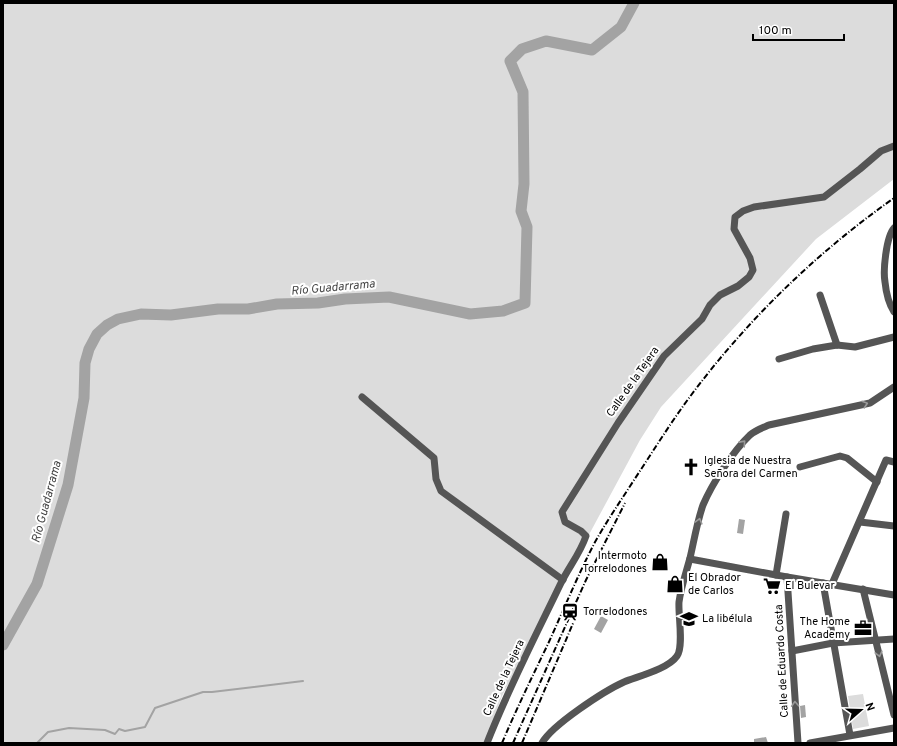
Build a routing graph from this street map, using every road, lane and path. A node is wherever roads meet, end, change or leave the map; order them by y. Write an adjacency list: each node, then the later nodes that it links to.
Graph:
1 (894, 146): 19 (street, Calle de la Tejera)
2 (894, 228): 4 (street)
3 (820, 295): 6 (street)
4 (894, 312)
5 (894, 337): 6 (street)
6 (837, 345): 7 (street)
7 (779, 359)
8 (894, 387): 16 (street, one-way to 8)
9 (362, 397): 19 (street)
10 (890, 461): 12 (street)
11 (800, 467): 12 (street)
12 (877, 482): 14 (street)
13 (786, 514): 17 (street)
14 (860, 522): 15 (street); 21 (street)
15 (894, 526)
16 (690, 559): 17 (street); 32 (street)
17 (776, 575): 18 (street)
18 (787, 577): 20 (street); 27 (street, Calle de Eduardo Costa)
19 (563, 580): 31 (street, Calle de la Tejera)
20 (823, 583): 21 (street); 26 (street)
21 (832, 584): 22 (street)
22 (863, 589): 23 (street); 25 (street)
23 (894, 595)
24 (894, 639): 25 (street)
25 (875, 640): 26 (street); 28 (street, one-way to 28)
26 (833, 643): 27 (street); 30 (street)
27 (792, 651): 33 (street, Calle de Eduardo Costa, one-way to 27)
28 (894, 715)
29 (894, 728): 30 (street)
30 (847, 738): 35 (street)
31 (487, 743)
32 (542, 743)
33 (798, 743)
34 (810, 743): 35 (street)
35 (813, 743)

